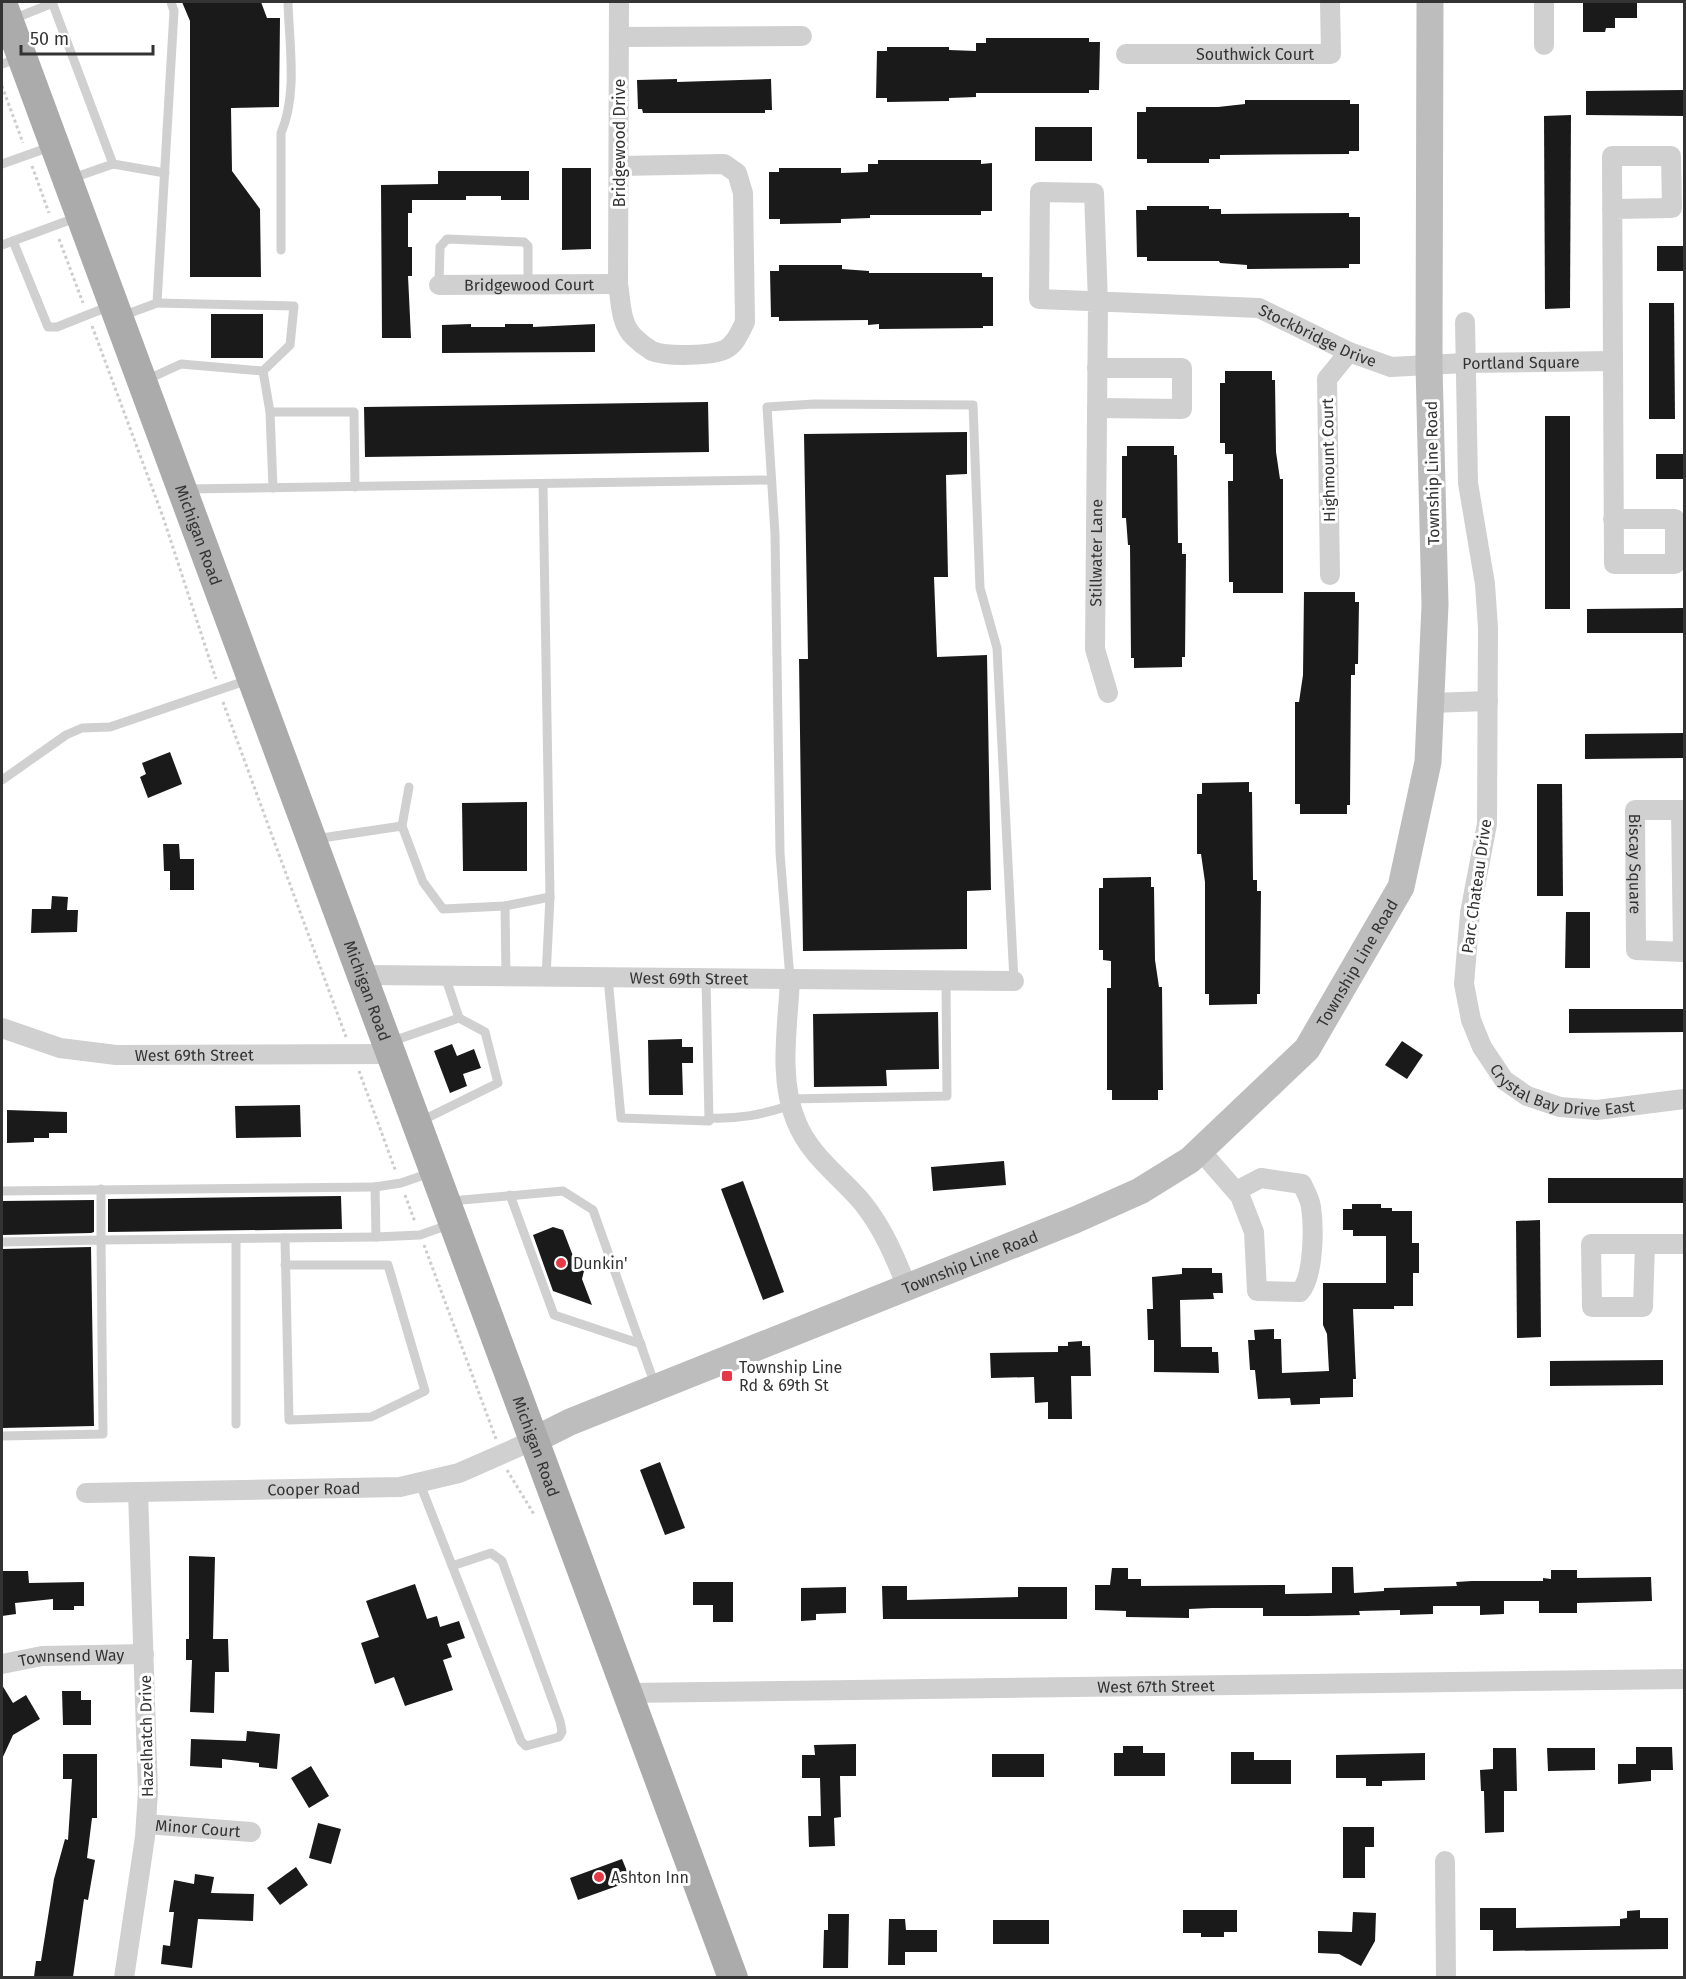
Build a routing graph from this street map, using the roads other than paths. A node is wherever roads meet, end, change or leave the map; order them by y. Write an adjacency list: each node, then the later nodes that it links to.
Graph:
1 (52, 2): 8 (lane); 16 (lane)
2 (171, 2): 18 (lane)
3 (288, 2): 24 (lane)
4 (619, 2): 10 (street, Bridgewood Drive)
5 (1330, 2): 12 (street, Southwick Court)
6 (1430, 2): 35 (main road, Township Line Road)
7 (1544, 2): 11 (street)
8 (5, 12): 13 (main road, Michigan Road)
9 (802, 36): 10 (street)
10 (619, 37): 17 (street, Bridgewood Drive)
11 (1544, 45)
12 (1126, 54)
13 (12, 61): 14 (main road, Michigan Road)
14 (56, 146): 15 (lane); 19 (main road, Michigan Road)
15 (2, 164)
16 (112, 164): 18 (lane); 19 (lane)
17 (620, 165): 26 (street, Bridgewood Drive); 26 (street, Bridgewood Drive)
18 (165, 173): 28 (lane)
19 (68, 179): 21 (main road, Michigan Road)
20 (1612, 209): 33 (street)
21 (82, 215): 22 (lane); 30 (main road, Michigan Road)
22 (13, 241): 23 (lane); 30 (lane)
23 (2, 245)
24 (281, 250)
25 (528, 284): 26 (street, Bridgewood Court); 27 (street, Bridgewood Court); 27 (lane)
26 (618, 284)
27 (439, 285)
28 (157, 303): 30 (lane); 37 (lane)
29 (1098, 303): 29 (street, Stockbridge Drive); 32 (street, Stockbridge Drive); 36 (street, Stillwater Lane)
30 (118, 310): 38 (main road, Michigan Road)
31 (1465, 322): 34 (street, Parc Chateau Drive)
32 (1349, 352): 35 (street, Stockbridge Drive); 47 (street, Highmount Court)
33 (1612, 361): 34 (street, Portland Square); 46 (street)
34 (1465, 363): 35 (street, Portland Square); 50 (street, Parc Chateau Drive)
35 (1430, 366): 51 (main road, Township Line Road)
36 (1097, 368): 39 (street, Stillwater Lane); 39 (street)
37 (263, 371): 38 (lane); 40 (lane)
38 (143, 381): 45 (main road, Michigan Road)
39 (1097, 408): 49 (street, Stillwater Lane)
40 (270, 412): 43 (lane); 44 (lane)
41 (771, 480): 42 (lane); 65 (lane); 67 (lane)
42 (543, 484): 43 (lane); 56 (lane)
43 (355, 487): 44 (lane)
44 (273, 488): 45 (lane)
45 (183, 489): 48 (main road, Michigan Road)
46 (1614, 519)
47 (1330, 575)
48 (253, 679): 52 (lane); 55 (main road, Michigan Road)
49 (1108, 693)
50 (1488, 701): 51 (street); 69 (street, Parc Chateau Drive)
51 (1431, 703): 76 (main road, Township Line Road)
52 (2, 780)
53 (409, 787): 54 (lane)
54 (402, 826): 55 (lane); 57 (lane)
55 (312, 840): 59 (main road, Michigan Road)
56 (550, 897): 57 (lane); 62 (lane)
57 (505, 906): 61 (lane)
58 (1684, 952): 58 (street, Biscay Square)
59 (363, 975): 60 (street, West 69th Street); 71 (main road, Michigan Road)
60 (445, 976): 61 (street, West 69th Street); 68 (lane)
61 (507, 977): 62 (street, West 69th Street)
62 (546, 977): 63 (street, West 69th Street)
63 (608, 978): 64 (street, West 69th Street); 74 (lane)
64 (706, 978): 65 (street, West 69th Street); 74 (lane)
65 (790, 979): 66 (street, West 69th Street); 73 (street)
66 (946, 981): 67 (street, West 69th Street); 73 (lane)
67 (1014, 981)
68 (459, 1018): 71 (lane); 75 (lane)
69 (1470, 1020): 72 (street, Crystal Bay Drive East)
70 (2, 1028): 71 (street, West 69th Street)
71 (389, 1048): 75 (main road, Michigan Road)
72 (1684, 1099)
73 (790, 1102): 74 (lane); 92 (street)
74 (709, 1118)
75 (417, 1123): 77 (main road, Michigan Road)
76 (1200, 1150): 81 (street); 92 (main road, Township Line Road)
77 (435, 1172): 78 (lane); 83 (main road, Michigan Road)
78 (375, 1187): 79 (lane); 84 (lane)
79 (101, 1189): 80 (lane); 87 (lane)
80 (2, 1191)
81 (1236, 1191): 81 (street)
82 (510, 1195): 83 (lane); 93 (lane); 93 (lane)
83 (450, 1212): 84 (lane); 97 (main road, Michigan Road)
84 (376, 1237): 85 (lane)
85 (285, 1238): 86 (lane); 91 (lane)
86 (236, 1239): 87 (lane); 95 (lane)
87 (101, 1240): 88 (lane); 96 (lane)
88 (2, 1242)
89 (1645, 1244): 90 (street)
90 (1684, 1244)
91 (285, 1264): 91 (lane)
92 (907, 1287): 94 (main road, Township Line Road)
93 (641, 1344): 94 (lane)
94 (656, 1388): 97 (main road, Township Line Road)
95 (236, 1424)
96 (2, 1436)
97 (534, 1440): 98 (street, Cooper Road); 105 (main road, Michigan Road)
98 (420, 1484): 99 (street, Cooper Road); 101 (lane)
99 (138, 1492): 100 (street, Cooper Road); 102 (street, Hazelhatch Drive)
100 (86, 1493)
101 (452, 1566): 101 (lane)
102 (144, 1654): 103 (street, Townsend Way); 106 (street, Hazelhatch Drive)
103 (2, 1664)
104 (1684, 1679): 105 (street, West 67th Street)
105 (628, 1693): 110 (main road, Michigan Road)
106 (146, 1824): 107 (street, Minor Court); 109 (street, Hazelhatch Drive)
107 (250, 1832)
108 (1445, 1861): 111 (street)
109 (124, 1977)
110 (733, 1977)
111 (1446, 1977)

